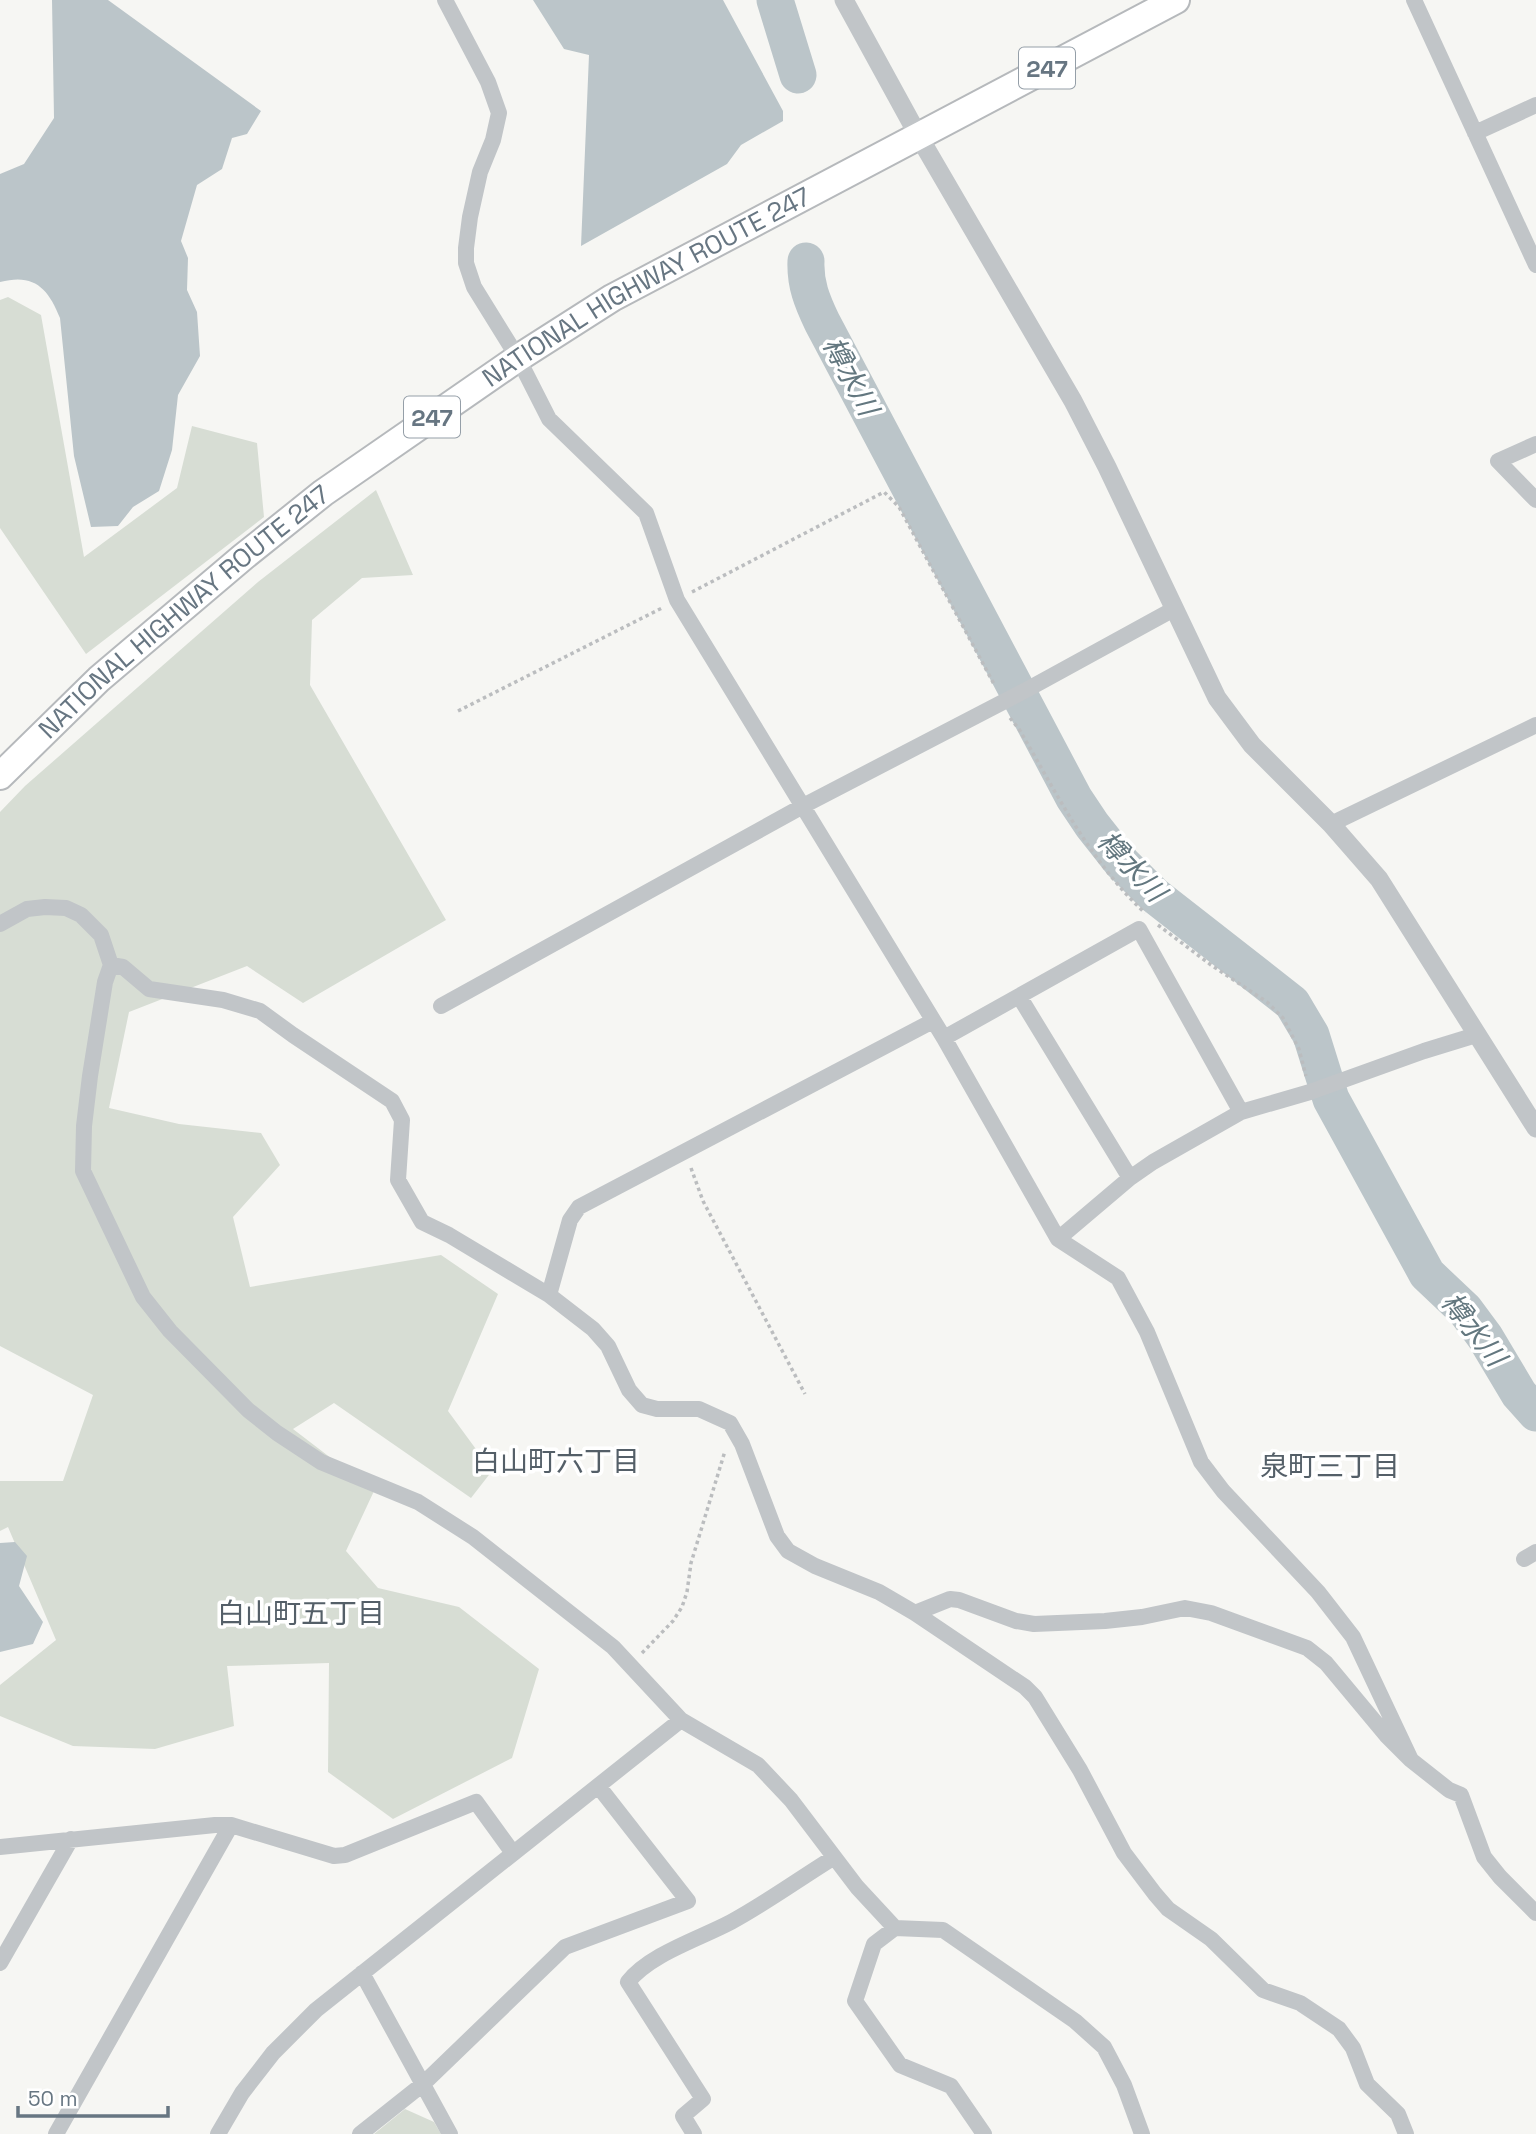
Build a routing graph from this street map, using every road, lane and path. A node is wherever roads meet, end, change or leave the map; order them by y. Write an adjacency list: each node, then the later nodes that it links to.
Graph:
1 (445, 0): 9 (street)
2 (844, 0): 7 (street)
3 (1176, 0): 7 (highway, NATIONAL HIGHWAY ROUTE 247 / 247)
4 (1414, 0): 6 (street)
5 (1536, 105): 6 (street)
6 (1475, 133): 8 (street)
7 (918, 135): 9 (highway, NATIONAL HIGHWAY ROUTE 247 / 247); 12 (street)
8 (1536, 265)
9 (518, 358): 14 (highway, NATIONAL HIGHWAY ROUTE 247 / 247); 15 (street)
10 (1536, 444): 11 (street)
11 (1536, 500)
12 (1174, 609): 15 (street); 16 (street)
13 (1536, 725): 16 (street)
14 (0, 776)
15 (803, 806): 20 (street); 21 (street)
16 (1331, 824): 22 (street)
17 (0, 924): 18 (street)
18 (111, 965): 29 (street); 33 (street)
19 (1020, 996): 23 (street); 24 (street); 27 (street)
20 (441, 1006)
21 (933, 1020): 23 (street); 26 (street)
22 (1476, 1035): 24 (street); 25 (street)
23 (944, 1038): 28 (street)
24 (1241, 1112): 27 (street)
25 (1536, 1128)
26 (685, 1150): 29 (street); 30 (path)
27 (1129, 1178): 28 (street)
28 (1058, 1239): 35 (street)
29 (549, 1295): 31 (street)
30 (805, 1394)
31 (737, 1435): 32 (street); 33 (path)
32 (915, 1613): 35 (street); 54 (street)
33 (629, 1666): 34 (street)
34 (681, 1720): 36 (street); 41 (street)
35 (1411, 1760): 42 (street)
36 (599, 1787): 40 (street); 46 (street)
37 (231, 1825): 38 (street); 40 (street); 47 (street)
38 (71, 1839): 39 (street); 44 (street)
39 (0, 1847)
40 (513, 1853): 45 (street)
41 (833, 1858): 43 (street); 51 (street)
42 (1536, 1913)
43 (895, 1928): 52 (street); 53 (street)
44 (0, 1963)
45 (362, 1973): 46 (street); 48 (street)
46 (423, 2084): 49 (street); 50 (street)
47 (56, 2134)
48 (218, 2134)
49 (360, 2134)
50 (450, 2134)
51 (694, 2134)
52 (984, 2134)
53 (1142, 2134)
54 (1406, 2134)

